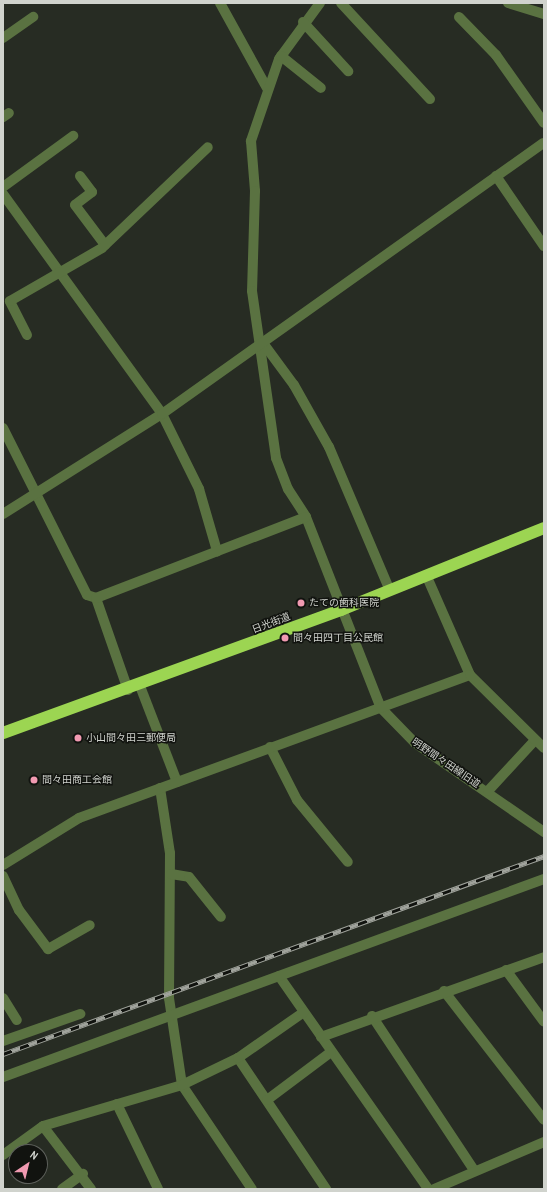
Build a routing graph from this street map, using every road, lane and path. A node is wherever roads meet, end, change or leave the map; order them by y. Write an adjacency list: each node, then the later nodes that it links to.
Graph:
1 (220, 3): 12 (street)
2 (320, 3): 8 (street, 明野間々田線旧道)
3 (341, 3): 14 (street)
4 (508, 3): 5 (street)
5 (544, 14)
6 (33, 17): 9 (street)
7 (459, 17): 15 (street)
8 (303, 22): 10 (street, 明野間々田線旧道); 11 (street)
9 (3, 38)
10 (281, 56): 12 (street, 明野間々田線旧道); 13 (street)
11 (348, 71)
12 (267, 88): 27 (street, 明野間々田線旧道)
13 (321, 88)
14 (430, 99)
15 (544, 122)
16 (73, 136): 21 (street)
17 (544, 143): 20 (street)
18 (208, 146): 23 (street)
19 (80, 176): 23 (street)
20 (496, 176): 24 (street); 27 (street)
21 (3, 187)
22 (3, 194): 25 (street)
23 (105, 245): 25 (street)
24 (544, 246)
25 (60, 276): 26 (street); 28 (street)
26 (27, 335)
27 (261, 345): 28 (street); 32 (street, 明野間々田線旧道); 36 (street)
28 (162, 414): 30 (street); 34 (street)
29 (3, 428): 30 (street)
30 (34, 493): 31 (street); 37 (street)
31 (3, 514)
32 (306, 517): 34 (street); 38 (street, 明野間々田線旧道)
33 (544, 528): 35 (highway, 日光街道)
34 (217, 552): 37 (street)
35 (427, 577): 36 (highway, 日光街道); 39 (street)
36 (390, 591): 38 (highway, 日光街道)
37 (96, 598): 41 (street)
38 (341, 610): 40 (highway, 日光街道); 42 (street, 明野間々田線旧道)
39 (470, 675): 42 (street); 44 (street)
40 (140, 686): 41 (highway, 日光街道); 47 (street)
41 (128, 690): 43 (highway, 日光街道)
42 (381, 708): 45 (street); 49 (street, 明野間々田線旧道)
43 (3, 733)
44 (535, 740): 46 (street); 49 (street)
45 (270, 747): 47 (street); 51 (street)
46 (544, 748)
47 (177, 782): 48 (street)
48 (160, 788): 52 (street); 53 (street)
49 (488, 791): 50 (street, 明野間々田線旧道)
50 (544, 832)
51 (348, 862)
52 (3, 865)
53 (171, 874): 56 (street); 65 (street)
54 (3, 876): 57 (street)
55 (544, 879): 60 (street)
56 (221, 917)
57 (90, 925)
58 (544, 957): 59 (street)
59 (506, 970): 61 (street); 68 (street)
60 (279, 976): 63 (street); 65 (street)
61 (444, 991): 66 (street); 77 (street)
62 (3, 998): 67 (street)
63 (304, 1012): 69 (street); 72 (street)
64 (80, 1014): 70 (street)
65 (172, 1014): 73 (street); 74 (street)
66 (372, 1016): 69 (street); 81 (street)
67 (17, 1020)
68 (544, 1022)
69 (321, 1037): 71 (street)
70 (3, 1042)
71 (331, 1052): 75 (street); 88 (street)
72 (238, 1058): 74 (street); 75 (street)
73 (3, 1077)
74 (182, 1085): 76 (street); 86 (street)
75 (267, 1100): 87 (street)
76 (117, 1104): 78 (street); 85 (street)
77 (544, 1120)
78 (43, 1126): 80 (street); 82 (street)
79 (544, 1142): 81 (street)
80 (3, 1155)
81 (474, 1170): 89 (street)
82 (83, 1174): 83 (street); 84 (street)
83 (62, 1189)
84 (91, 1189)
85 (158, 1189)
86 (252, 1189)
87 (326, 1189)
88 (428, 1189)
89 (434, 1189)

